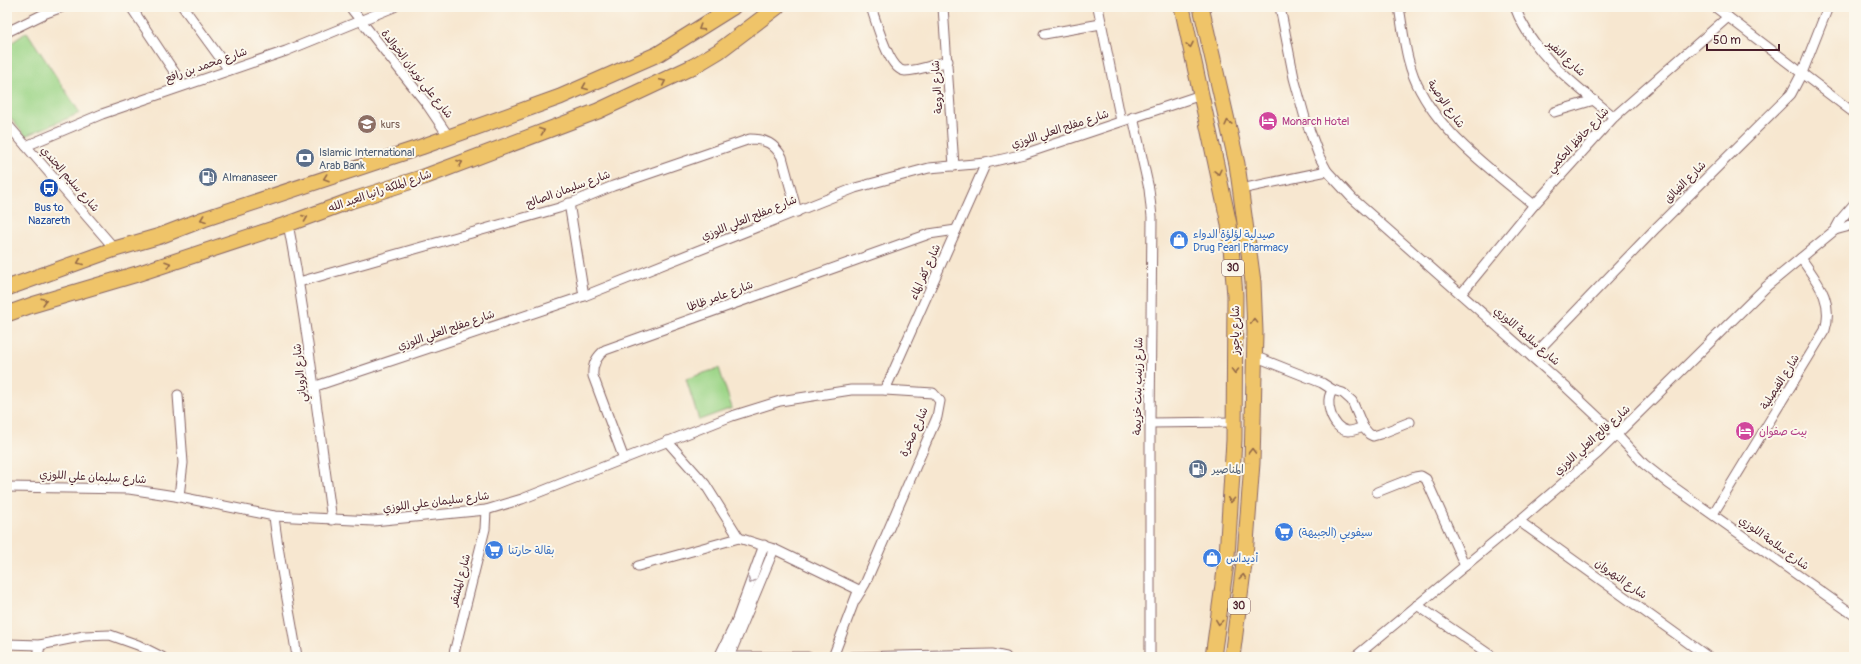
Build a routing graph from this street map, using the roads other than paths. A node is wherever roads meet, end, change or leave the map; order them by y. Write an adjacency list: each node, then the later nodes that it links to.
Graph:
1 (62, 7): 21 (street)
2 (131, 7): 26 (street)
3 (183, 7): 24 (street)
4 (350, 7): 19 (street, شارع علي نويران الخوالدة)
5 (394, 7): 19 (street, شارع محمد بن رافع)
6 (733, 7): 35 (main road, one-way to 35)
7 (778, 7): 46 (main road, شارع الملكة رانيا العبد الله, one-way to 7)
8 (871, 7): 23 (street)
9 (943, 7): 23 (street, شارع الروعة)
10 (1098, 7): 20 (street)
11 (1182, 7): 27 (main road, شارع ياجوز / 30, one-way to 27)
12 (1201, 7): 40 (main road, شارع ياجوز / 30, one-way to 12)
13 (1280, 7): 39 (street, شارع سلامة اللوزي)
14 (1399, 7): 43 (street, شارع الوصية)
15 (1515, 7): 28 (street, شارع النفير)
16 (1716, 7): 18 (street)
17 (1828, 7): 25 (street, شارع الفيالق)
18 (1728, 17): 25 (street); 32 (street, شارع حافظ الحكمي)
19 (361, 21): 24 (street, شارع محمد بن رافع); 35 (street, شارع علي نويران الخوالدة)
20 (1102, 24): 22 (street); 33 (street)
21 (7, 32)
22 (1044, 34)
23 (948, 61): 38 (street, شارع الروعة)
24 (228, 70): 26 (street, شارع محمد بن رافع)
25 (1802, 73): 30 (street); 57 (street, شارع الفيالق)
26 (183, 85): 36 (street, شارع محمد بن رافع)
27 (1201, 95): 31 (street, شارع مفلح العلي اللوزي); 63 (main road, شارع ياجوز / 30, one-way to 63)
28 (1594, 100): 29 (street); 32 (street, شارع النفير)
29 (1554, 112)
30 (1854, 113)
31 (1133, 116): 33 (street, شارع مفلح العلي اللوزي); 65 (street, شارع زينب بنت خزيمة)
32 (1614, 117): 43 (street, شارع حافظ الحكمي)
33 (1121, 121): 37 (street, شارع مفلح العلي اللوزي)
34 (9, 129): 36 (street, شارع سليم الجندي)
35 (449, 137): 49 (main road, one-way to 49)
36 (26, 146): 49 (street, شارع سليم الجندي)
37 (986, 164): 38 (street, شارع مفلح العلي اللوزي); 47 (street, شارع كفر الماء)
38 (954, 166): 44 (street, شارع مفلح العلي اللوزي)
39 (1327, 171): 40 (street); 53 (street, شارع سلامة اللوزي)
40 (1241, 189): 56 (main road, شارع ياجوز / 30, one-way to 40)
41 (569, 203): 44 (street, شارع سليمان الصالح); 51 (street, شارع سليمان الصالح); 54 (street)
42 (1854, 204): 48 (street, شارع فالح العلي اللوزي)
43 (1534, 205): 53 (street, شارع حافظ الحكمي)
44 (797, 212): 54 (street, شارع مفلح العلي اللوزي)
45 (1854, 222): 48 (street, شارع فالح العلي اللوزي)
46 (288, 224): 51 (street, شارع الروياني); 55 (main road, شارع الملكة رانيا العبد الله, one-way to 46)
47 (956, 230): 59 (street, شارع كفر الماء); 69 (street, شارع عامر ظاظا)
48 (1835, 230): 50 (street, شارع فالح العلي اللوزي)
49 (115, 248): 52 (main road, one-way to 52)
50 (1801, 258): 67 (street, شارع فالح العلي اللوزي); 74 (street, شارع الفيصلية)
51 (300, 282): 58 (street, شارع الروياني)
52 (7, 288)
53 (1461, 294): 57 (street, شارع سلامة اللوزي)
54 (584, 296): 58 (street, شارع مفلح العلي اللوزي)
55 (7, 314)
56 (1254, 356): 60 (street); 101 (main road, شارع ياجوز / 30, one-way to 56)
57 (1532, 357): 67 (street, شارع سلامة اللوزي)
58 (313, 387): 76 (street, شارع الروياني)
59 (886, 390): 62 (street, شارع سليمان علي اللوزي); 68 (street, شارع سليمان علي اللوزي)
60 (1333, 390): 66 (street); 66 (street)
61 (178, 395): 72 (street)
62 (940, 404): 83 (street, شارع صخرة)
63 (1235, 422): 65 (street); 100 (main road, شارع ياجوز / 30, one-way to 100)
64 (1410, 422): 66 (street)
65 (1150, 423): 99 (street, شارع زينب بنت خزيمة)
66 (1363, 427)
67 (1617, 435): 74 (street, شارع سلامة اللوزي); 77 (street, شارع فالح العلي اللوزي)
68 (667, 441): 69 (street, شارع سليمان علي اللوزي); 78 (street)
69 (624, 459): 73 (street, شارع سليمان علي اللوزي)
70 (7, 487): 72 (street, شارع سليمان علي اللوزي)
71 (1377, 492): 82 (street)
72 (179, 496): 75 (street, شارع سليمان علي اللوزي)
73 (486, 510): 76 (street, شارع سليمان علي اللوزي); 91 (street, شارع المشقر)
74 (1713, 514): 85 (street, شارع سلامة اللوزي)
75 (274, 516): 76 (street, شارع سليمان علي اللوزي); 90 (street)
76 (332, 520)
77 (1519, 521): 82 (street, شارع فالح العلي اللوزي); 104 (street, شارع النهروان)
78 (739, 538): 79 (street); 81 (street)
79 (764, 545): 80 (street); 92 (street, one-way to 92)
80 (774, 549): 83 (street); 94 (street)
81 (638, 566)
82 (1465, 566): 84 (street, شارع فالح العلي اللوزي)
83 (860, 590): 96 (street, شارع صخرة)
84 (1417, 605): 102 (street, شارع فالح العلي اللوزي); 103 (street)
85 (1854, 616)
86 (7, 644): 87 (street)
87 (40, 645): 88 (street); 89 (street)
88 (38, 657)
89 (162, 657)
90 (297, 657)
91 (452, 657)
92 (719, 657)
93 (723, 657): 94 (street)
94 (729, 657): 95 (street)
95 (808, 657)
96 (833, 657)
97 (851, 657): 98 (street)
98 (1006, 657)
99 (1150, 657)
100 (1213, 657)
101 (1232, 657)
102 (1355, 657)
103 (1493, 657)
104 (1708, 657)

